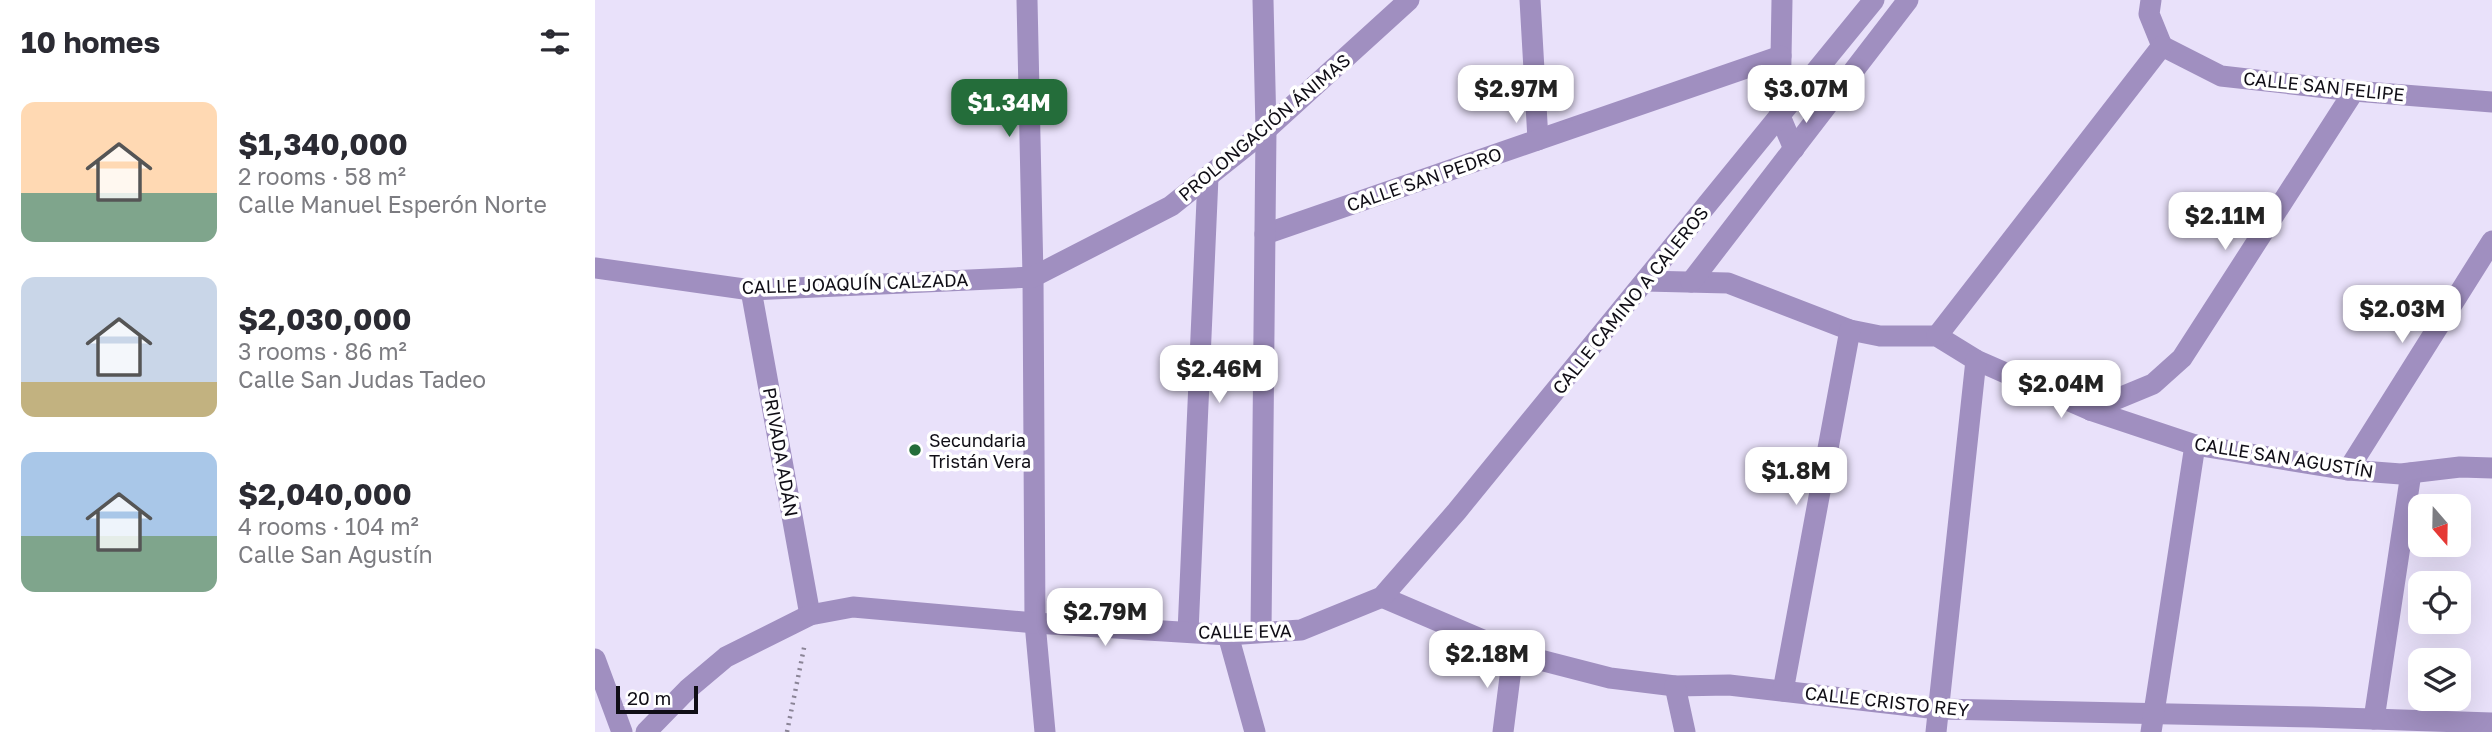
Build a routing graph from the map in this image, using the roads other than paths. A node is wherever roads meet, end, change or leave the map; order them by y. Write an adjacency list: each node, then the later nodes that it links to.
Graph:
1 (1027, 0): 21 (street)
2 (1263, 0): 14 (street)
3 (1409, 0): 14 (street, PROLONGACIÓN ÁNIMAS)
4 (1530, 0): 15 (street)
5 (1782, 0): 10 (street)
6 (1874, 0): 13 (street, CALLE CAMINO A CALEROS)
7 (1908, 0): 16 (street)
8 (2151, 0): 9 (street)
9 (2162, 46): 11 (street, CALLE SAN FELIPE); 26 (street)
10 (1781, 56): 13 (street); 15 (street, CALLE SAN PEDRO)
11 (2354, 90): 12 (street, CALLE SAN FELIPE); 28 (street)
12 (2492, 102)
13 (1780, 116): 16 (street); 22 (street, CALLE CAMINO A CALEROS)
14 (1266, 130): 17 (street, PROLONGACIÓN ÁNIMAS); 18 (street)
15 (1538, 140): 18 (street, CALLE SAN PEDRO)
16 (1794, 149): 23 (street)
17 (1208, 177): 21 (street, PROLONGACIÓN ÁNIMAS); 36 (street)
18 (1265, 234): 37 (street)
19 (2492, 241): 31 (street)
20 (595, 268): 24 (street, CALLE JOAQUÍN CALZADA)
21 (1033, 277): 24 (street, CALLE JOAQUÍN CALZADA); 35 (street)
22 (1645, 281): 23 (street); 33 (street, CALLE CAMINO A CALEROS)
23 (1692, 282): 25 (street)
24 (751, 290): 34 (street, PRIVADA ADÁN)
25 (1850, 330): 26 (street); 42 (street)
26 (1937, 336): 27 (street, CALLE SAN AGUSTÍN)
27 (1976, 360): 28 (street, CALLE SAN AGUSTÍN); 43 (street)
28 (2091, 410): 29 (street, CALLE SAN AGUSTÍN)
29 (2195, 445): 31 (street, CALLE SAN AGUSTÍN); 45 (street)
30 (2492, 468): 32 (street, CALLE SAN AGUSTÍN)
31 (2347, 470): 32 (street, CALLE SAN AGUSTÍN)
32 (2411, 473): 44 (street)
33 (1382, 597): 37 (street, CALLE EVA); 39 (street, CALLE CRISTO REY)
34 (810, 615): 35 (street, CALLE EVA); 49 (street, CALLE EVA)
35 (1035, 623): 36 (street, CALLE EVA); 50 (street)
36 (1188, 632): 38 (street, CALLE EVA)
37 (1261, 632): 38 (street, CALLE EVA)
38 (1229, 635): 51 (street)
39 (1513, 653): 41 (street, CALLE CRISTO REY); 52 (street)
40 (595, 659): 48 (street)
41 (1675, 686): 42 (street, CALLE CRISTO REY); 53 (street)
42 (1783, 691): 43 (street, CALLE CRISTO REY)
43 (1938, 709): 45 (street, CALLE CRISTO REY); 54 (street)
44 (2374, 719): 46 (street, CALLE CRISTO REY); 47 (street, CALLE CRISTO REY)
45 (2153, 723): 47 (street, CALLE CRISTO REY)
46 (2492, 723)
47 (2310, 724)
48 (622, 732)
49 (646, 732)
50 (1045, 732)
51 (1255, 732)
52 (1503, 732)
53 (1685, 732)
54 (1936, 732)

